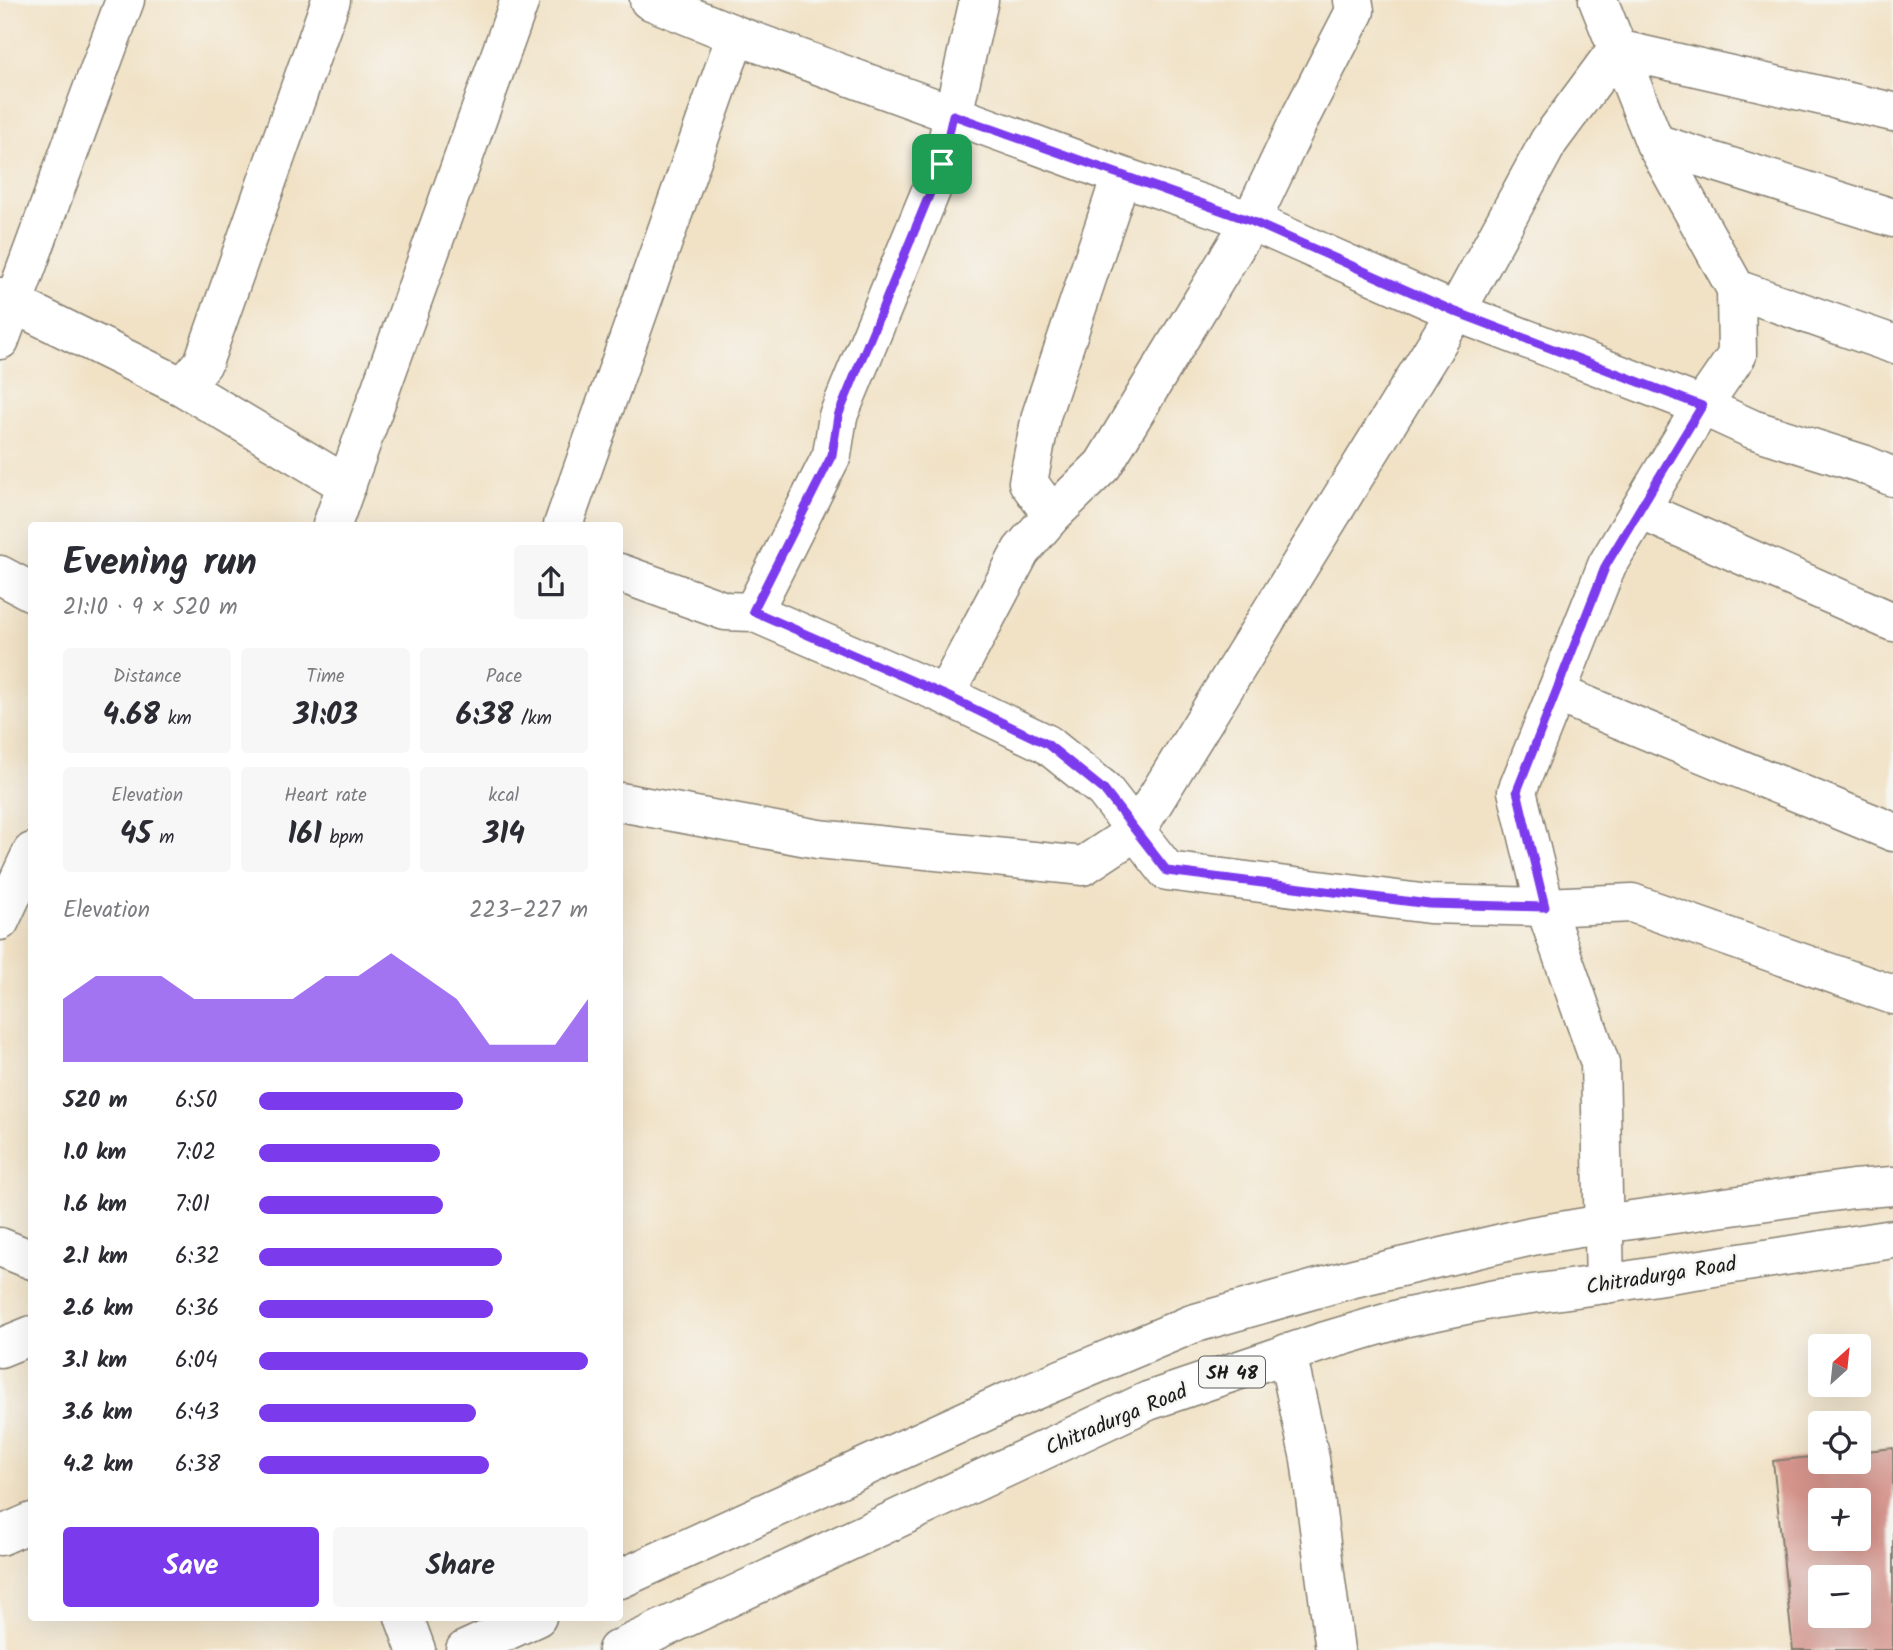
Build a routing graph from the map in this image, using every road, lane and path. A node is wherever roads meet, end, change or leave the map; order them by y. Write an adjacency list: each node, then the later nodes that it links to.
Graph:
1 (125, 0): 17 (street)
2 (331, 0): 21 (street)
3 (520, 0): 24 (street)
4 (649, 0): 8 (street)
5 (979, 0): 11 (street)
6 (1353, 0): 15 (street)
7 (1598, 0): 9 (street)
8 (736, 35): 11 (street); 28 (street)
9 (1618, 49): 10 (street); 12 (street); 18 (street)
10 (1893, 113)
11 (953, 115): 13 (street); 32 (street)
12 (1655, 143): 14 (street); 16 (street)
13 (1121, 176): 15 (street); 26 (street)
14 (1893, 218)
15 (1251, 221): 18 (street); 26 (street)
16 (1736, 289): 20 (street); 22 (street)
17 (7, 301): 19 (street); 21 (street)
18 (1456, 312): 22 (street); 37 (street)
19 (0, 340)
20 (1893, 344)
21 (183, 387): 24 (street)
22 (1702, 406): 23 (street); 25 (street)
23 (1893, 477)
24 (347, 485): 27 (street)
25 (1640, 510): 33 (street); 34 (street)
26 (1052, 515): 35 (street)
27 (333, 522)
28 (564, 522)
29 (623, 574): 32 (street)
30 (0, 575): 31 (street)
31 (28, 590)
32 (753, 611): 35 (street)
33 (1893, 622)
34 (1556, 693): 38 (street); 40 (street)
35 (945, 695): 37 (street)
36 (623, 803): 37 (street)
37 (1136, 831): 40 (street)
38 (1893, 832)
39 (28, 861): 41 (street)
40 (1545, 907): 42 (street); 44 (street)
41 (0, 921)
42 (1893, 995)
43 (1893, 1186): 44 (street)
44 (1603, 1224): 48 (street); 54 (street)
45 (1893, 1239): 48 (street, Chitradurga Road / SH 48)
46 (0, 1247): 47 (street)
47 (28, 1258)
48 (1605, 1284): 51 (street, Chitradurga Road / SH 48)
49 (28, 1337): 50 (street)
50 (0, 1348)
51 (1287, 1353): 59 (street, Chitradurga Road / SH 48); 60 (street)
52 (28, 1524): 53 (street)
53 (0, 1536)
54 (623, 1578)
55 (405, 1621): 57 (street)
56 (528, 1621): 58 (street)
57 (416, 1650)
58 (465, 1650)
59 (617, 1650)
60 (1335, 1650)

